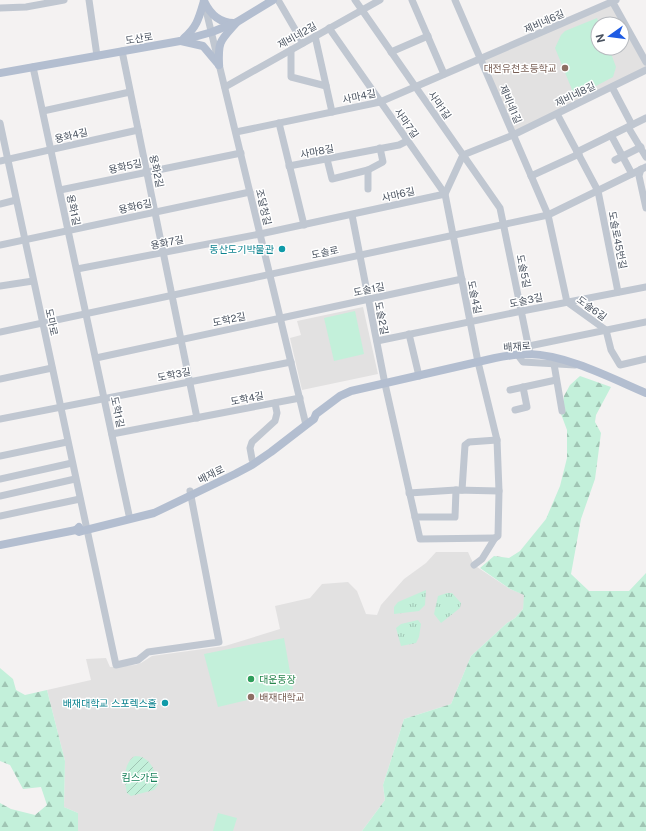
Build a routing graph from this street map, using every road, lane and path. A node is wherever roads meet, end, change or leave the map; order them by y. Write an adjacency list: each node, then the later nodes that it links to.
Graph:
1 (64, 0): 11 (street)
2 (89, 0): 24 (street)
3 (273, 0): 14 (main road, 도산로)
4 (278, 0): 20 (street)
5 (355, 0): 13 (street, 사마1길)
6 (380, 0): 13 (street, 제비네2길)
7 (412, 0): 18 (street)
8 (455, 0): 25 (street, 제비네1길)
9 (204, 1): 14 (main road); 16 (street, 조달청길); 19 (main road)
10 (614, 1): 25 (street, 제비네6길); 26 (street)
11 (25, 3): 12 (street)
12 (0, 8)
13 (362, 10): 15 (street, 제비네2길); 23 (street, 사마1길)
14 (237, 22): 16 (main road, 도산로); 27 (main road)
15 (329, 28): 17 (street, 제비네2길); 37 (street, 사마7길)
16 (212, 32): 19 (main road, 도산로); 27 (street, 조달청길)
17 (315, 36): 20 (street, 제비네2길); 32 (street)
18 (428, 36): 23 (street); 31 (street)
19 (180, 41): 22 (main road, 도산로); 27 (main road)
20 (303, 43): 21 (street, 제비네2길)
21 (291, 50): 32 (street); 33 (street, 제비네2길)
22 (122, 51): 24 (main road, 도산로); 36 (street, 용화2길)
23 (391, 52): 34 (street, 사마1길)
24 (97, 56): 28 (main road, 도산로)
25 (480, 59): 31 (street, 사마4길); 47 (street, 제비네1길)
26 (646, 62)
27 (220, 65): 33 (street, 조달청길)
28 (33, 67): 30 (main road, 도산로); 38 (street, 용화1길)
29 (646, 70): 35 (street, 제비네8길)
30 (0, 73)
31 (444, 74): 34 (street, 사마4길)
32 (326, 86): 39 (street)
33 (225, 87): 46 (street, 조달청길)
34 (415, 87): 37 (street, 사마4길); 55 (street, 사마1길)
35 (612, 87): 40 (street, 제비네8길); 44 (street)
36 (130, 92): 38 (street); 45 (street, 용화2길)
37 (380, 102): 39 (street, 사마4길); 49 (street, 사마7길)
38 (43, 111): 52 (street, 용화1길)
39 (332, 112): 43 (street, 사마4길)
40 (557, 114): 47 (street, 제비네8길); 54 (street, 도솔로45번길)
41 (646, 118): 44 (street)
42 (0, 123): 58 (street, 도마로)
43 (278, 123): 46 (street, 사마4길); 61 (street)
44 (630, 126): 48 (street); 50 (street)
45 (138, 130): 52 (street, 용화4길); 64 (street, 용화2길)
46 (236, 132): 53 (street, 조달청길)
47 (513, 135): 55 (street); 66 (street, 제비네1길)
48 (611, 135): 54 (street); 57 (street)
49 (408, 141): 51 (street, 사마8길); 71 (street, 사마7길)
50 (641, 147): 56 (street); 57 (street)
51 (380, 148): 59 (street, 사마8길); 63 (street)
52 (51, 150): 58 (street, 용화4길); 68 (street, 용화1길)
53 (241, 153): 64 (street, 용화5길); 70 (street, 조달청길)
54 (578, 153): 66 (street); 69 (street, 도솔로45번길)
55 (463, 155): 71 (street); 78 (street, 사마1길)
56 (646, 157)
57 (618, 158): 65 (street)
58 (8, 159): 60 (street, 용화4길); 72 (street, 도마로)
59 (327, 159): 61 (street, 사마8길); 63 (street)
60 (0, 161)
61 (289, 166): 79 (street, 사마8길)
62 (644, 168): 65 (street, 도솔로); 74 (street)
63 (368, 170): 67 (street)
64 (147, 172): 68 (street, 용화5길); 75 (street, 용화2길)
65 (632, 174): 69 (street, 도솔로)
66 (531, 176): 77 (street, 제비네1길)
67 (368, 189)
68 (60, 190): 80 (street, 용화1길)
69 (598, 191): 77 (street, 도솔로); 93 (street, 도솔로45번길)
70 (250, 192): 75 (street, 용화6길); 81 (street, 조달청길)
71 (444, 194): 76 (street, 사마6길); 82 (street, 사마7길)
72 (16, 200): 73 (street); 83 (street, 도마로)
73 (0, 204)
74 (646, 208)
75 (155, 212): 80 (street, 용화6길); 85 (street, 용화2길)
76 (352, 215): 79 (street, 사마6길); 86 (street, 도솔2길)
77 (548, 215): 78 (street, 도솔로); 96 (street, 도솔6길)
78 (503, 224): 82 (street, 도솔로); 97 (street, 도솔5길)
79 (304, 225): 81 (street, 사마6길)
80 (68, 230): 83 (street, 용화6길); 87 (street, 용화1길)
81 (260, 234): 85 (street, 용화7길); 88 (street, 조달청길)
82 (453, 235): 86 (street, 도솔로); 89 (street, 도솔4길)
83 (25, 240): 84 (street, 용화6길); 90 (street, 도마로)
84 (0, 245)
85 (163, 253): 87 (street, 용화7길); 94 (street, 용화2길)
86 (360, 255): 88 (street, 도솔로); 95 (street, 도솔2길)
87 (77, 269): 98 (street, 용화1길)
88 (270, 274): 94 (street, 도솔로); 99 (street, 조달청길)
89 (462, 279): 95 (street, 도솔1길); 100 (street, 도솔4길)
90 (33, 281): 91 (street); 102 (street, 도마로)
91 (0, 286)
92 (646, 287): 93 (street, 도솔3길)
93 (618, 292): 96 (street, 도솔3길)
94 (172, 296): 98 (street, 도솔로); 106 (street)
95 (369, 299): 99 (street, 도솔1길); 107 (street, 도솔2길)
96 (567, 302): 97 (street, 도솔3길); 103 (street, 도솔6길)
97 (522, 311): 100 (street, 도솔3길); 108 (street, 도솔5길)
98 (86, 314): 102 (street, 도솔로); 110 (street, 도학1길)
99 (281, 318): 106 (street, 도학2길); 112 (street, 조달청길)
100 (470, 322): 105 (street, 도솔3길); 113 (street, 도솔4길)
101 (646, 322): 103 (street)
102 (42, 323): 104 (street, 도솔로); 116 (street, 도마로)
103 (606, 330): 108 (street); 111 (street, 도솔6길)
104 (0, 332)
105 (410, 334): 107 (street, 도솔3길); 117 (street)
106 (181, 340): 110 (street, 도학2길); 120 (street)
107 (377, 341): 121 (street, 도솔2길)
108 (529, 350): 109 (main road, 배재로); 115 (main road, 배재로)
109 (517, 354): 113 (main road, 배재로); 114 (street)
110 (96, 358): 125 (street, 도학1길)
111 (646, 359)
112 (291, 362): 120 (street, 도학3길); 126 (street, 조달청길)
113 (478, 362): 117 (main road, 배재로); 135 (street, 도솔4길)
114 (554, 364): 115 (street); 119 (street)
115 (579, 365): 124 (main road, 배재로)
116 (52, 368): 118 (street); 128 (street, 도마로)
117 (419, 376): 121 (main road, 배재로)
118 (0, 378)
119 (556, 380): 122 (street); 130 (street)
120 (189, 381): 125 (street, 도학3길); 131 (street)
121 (385, 384): 133 (main road, 배재로); 146 (street)
122 (523, 387): 123 (street); 129 (street)
123 (510, 390)
124 (646, 393)
125 (104, 398): 128 (street, 도학3길); 134 (street, 도학1길)
126 (300, 398): 127 (street, 도학4길); 133 (street, 조달청길)
127 (275, 403): 131 (street, 도학4길); 138 (street)
128 (60, 407): 132 (street, 도학3길); 136 (street, 도마로)
129 (515, 410)
130 (562, 411)
131 (197, 418): 134 (street, 도학4길)
132 (0, 419)
133 (306, 422): 138 (main road, 배재로); 140 (main road, 배재로)
134 (112, 434): 150 (street, 도학1길)
135 (497, 440): 143 (street); 144 (street, 도솔4길)
136 (68, 442): 137 (street); 139 (street, 도마로)
137 (0, 456)
138 (252, 459): 140 (main road, 배재로)
139 (72, 463): 141 (street); 142 (street, 도마로)
140 (234, 472): 145 (main road, 배재로)
141 (0, 479)
142 (76, 479): 147 (street); 148 (street, 도마로)
143 (459, 490): 144 (street); 146 (street); 152 (street)
144 (499, 491): 154 (street, 도솔4길)
145 (190, 493): 149 (main road, 배재로); 153 (street, 배재로)
146 (409, 493): 152 (street)
147 (0, 496)
148 (80, 499): 151 (street); 153 (street, 도마로)
149 (153, 510): 150 (main road, 배재로); 153 (main road, 배재로)
150 (129, 515): 153 (main road, 배재로)
151 (0, 516)
152 (415, 517): 154 (street)
153 (86, 528): 155 (main road, 배재로)
154 (495, 538): 156 (street)
155 (0, 545)
156 (474, 564)

